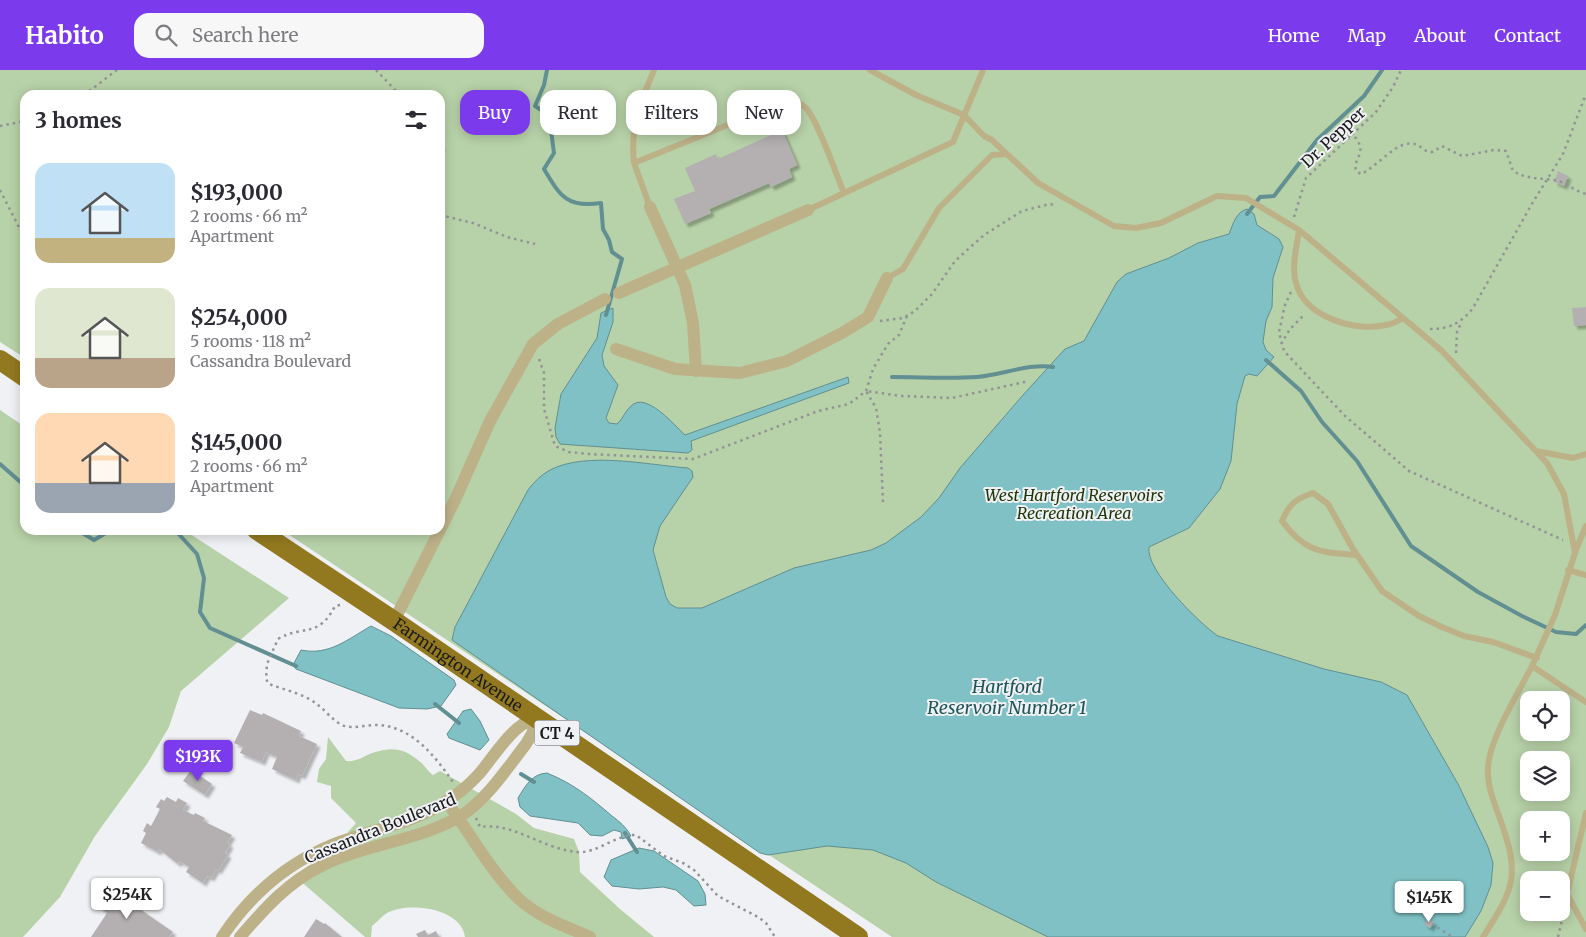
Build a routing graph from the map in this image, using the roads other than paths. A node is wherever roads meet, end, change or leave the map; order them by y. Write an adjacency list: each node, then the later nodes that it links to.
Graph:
1 (654, 70): 6 (lane)
2 (870, 70): 4 (lane)
3 (983, 70): 4 (lane)
4 (964, 115): 5 (lane); 7 (lane)
5 (1006, 154): 10 (lane); 12 (lane)
6 (634, 163): 7 (lane); 8 (lane)
7 (844, 193): 9 (lane)
8 (650, 207): 11 (street)
9 (808, 210): 11 (street)
10 (1299, 230): 15 (lane); 15 (lane)
11 (676, 267): 13 (street); 18 (street)
12 (887, 278): 18 (street)
13 (619, 293): 14 (lane)
14 (605, 299): 22 (street)
15 (1404, 318): 20 (lane)
16 (616, 350): 18 (street)
17 (0, 360): 19 (main road)
18 (696, 371)
19 (20, 374)
20 (1536, 451): 21 (lane); 26 (lane)
21 (1586, 454)
22 (445, 518)
23 (1586, 526): 26 (lane)
24 (264, 535): 30 (main road, Farmington Avenue / CT 4)
25 (437, 535): 30 (street)
26 (1575, 553): 28 (lane)
27 (1356, 555): 27 (lane); 31 (lane)
28 (1568, 570): 29 (lane); 31 (lane)
29 (1586, 575)
30 (394, 621): 34 (main road, Farmington Avenue / CT 4)
31 (1536, 658): 32 (lane)
32 (1532, 666): 33 (lane); 43 (lane)
33 (1586, 702)
34 (534, 718): 35 (street, Cassandra Boulevard); 37 (street, Cassandra Boulevard); 42 (main road, Farmington Avenue / CT 4)
35 (446, 801): 37 (street); 39 (street, Cassandra Boulevard)
36 (1586, 813): 38 (lane)
37 (458, 817): 40 (street, Cassandra Boulevard); 41 (street)
38 (1586, 929)
39 (227, 935)
40 (240, 937)
41 (590, 937)
42 (858, 937)
43 (1483, 937)

